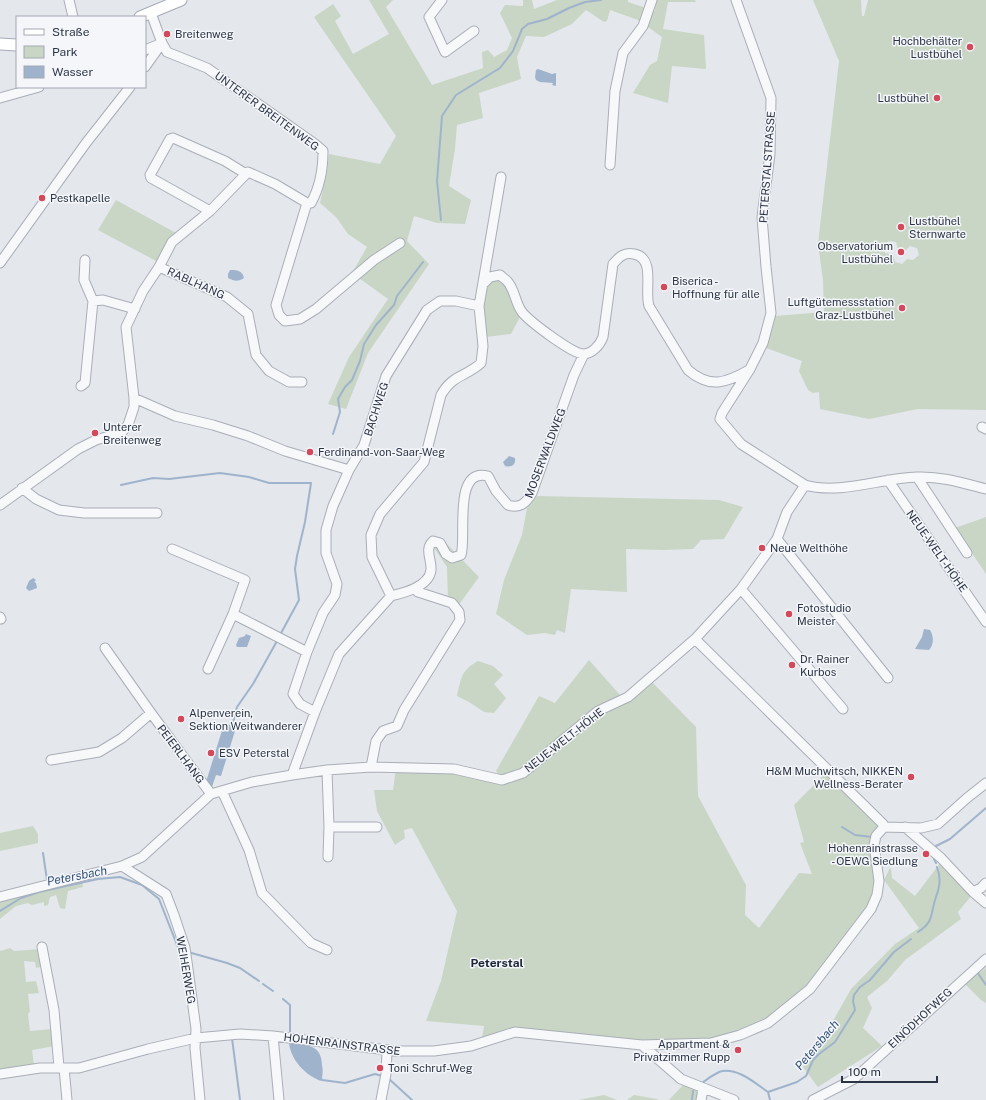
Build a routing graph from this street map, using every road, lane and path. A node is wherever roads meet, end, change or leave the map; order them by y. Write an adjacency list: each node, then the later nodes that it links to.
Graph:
1 (69, 0): 7 (street)
2 (179, 0): 6 (main road)
3 (442, 0): 8 (street)
4 (652, 0): 17 (street)
5 (736, 0): 31 (street, PETERSTALSTRASSE)
6 (146, 15): 9 (street)
7 (73, 16)
8 (474, 31)
9 (162, 43): 12 (street); 13 (street); 20 (street, UNTERER BREITENWEG)
10 (0, 44): 11 (main road)
11 (16, 46)
12 (146, 50)
13 (146, 66)
14 (35, 88): 16 (street)
15 (129, 88): 24 (street)
16 (0, 98)
17 (610, 166)
18 (246, 174): 20 (street); 21 (street); 21 (street)
19 (501, 177): 26 (street)
20 (307, 203): 22 (street, UNTERER BREITENWEG)
21 (210, 211): 25 (street)
22 (400, 243)
23 (85, 260): 27 (street)
24 (0, 263)
25 (159, 267): 29 (street); 32 (street, RABLHANG)
26 (483, 284): 28 (street); 30 (street)
27 (93, 301): 29 (street); 33 (street)
28 (479, 306): 35 (street, BACHWEG); 48 (street)
29 (135, 309): 34 (street)
30 (584, 354): 31 (street); 46 (street, MOSERWALDWEG)
31 (750, 370): 38 (street)
32 (302, 382)
33 (81, 386)
34 (134, 398): 35 (street); 39 (street)
35 (349, 470): 53 (street, BACHWEG)
36 (917, 477): 37 (street); 40 (street); 45 (street)
37 (888, 480): 38 (street); 50 (street, NEUE-WELT-HÖHE)
38 (805, 485): 43 (street, NEUE-WELT-HÖHE)
39 (22, 488): 41 (street); 42 (street)
40 (986, 489)
41 (0, 505)
42 (157, 513)
43 (777, 539): 47 (street, NEUE-WELT-HÖHE); 55 (street)
44 (172, 549): 49 (street)
45 (967, 552)
46 (415, 589): 48 (street, MOSERWALDWEG); 60 (street)
47 (741, 589): 51 (street, NEUE-WELT-HÖHE); 56 (street)
48 (391, 596): 57 (street)
49 (233, 614): 53 (street); 54 (street)
50 (986, 622)
51 (695, 638): 60 (street, NEUE-WELT-HÖHE); 68 (street)
52 (104, 648): 58 (street, PEIERLHANG)
53 (307, 652): 57 (street, BACHWEG)
54 (208, 669)
55 (888, 678)
56 (843, 709)
57 (315, 712): 62 (street)
58 (151, 713): 59 (street, PEIERLHANG); 65 (street, PEIERLHANG)
59 (51, 760)
60 (371, 767): 61 (street, NEUE-WELT-HÖHE)
61 (327, 770): 62 (street, NEUE-WELT-HÖHE); 66 (street)
62 (292, 775): 64 (street)
63 (986, 783): 69 (street)
64 (222, 791): 65 (street); 77 (street)
65 (211, 794): 71 (street)
66 (330, 827): 67 (street); 70 (street)
67 (377, 827)
68 (884, 827): 69 (street); 81 (street, HOHENRAINSTRASSE)
69 (905, 827): 73 (street)
70 (328, 857)
71 (122, 866): 74 (street); 80 (street, WEIHERWEG)
72 (986, 883): 73 (street)
73 (973, 892): 75 (street)
74 (0, 897)
75 (986, 903)
76 (42, 947): 83 (street)
77 (327, 950)
78 (986, 959): 92 (street, EINÖDHOFWEG)
79 (273, 1036): 80 (street, HOHENRAINSTRASSE); 82 (street, HOHENRAINSTRASSE); 88 (street)
80 (196, 1038): 83 (street, HOHENRAINSTRASSE); 87 (street, WEIHERWEG)
81 (642, 1045): 82 (street, HOHENRAINSTRASSE); 85 (street)
82 (386, 1051): 89 (street)
83 (62, 1067): 84 (street, HOHENRAINSTRASSE); 86 (street)
84 (0, 1074)
85 (703, 1089): 90 (street); 91 (street)
86 (67, 1100)
87 (200, 1100)
88 (279, 1100)
89 (380, 1100)
90 (701, 1100)
91 (734, 1100)
92 (813, 1100)

